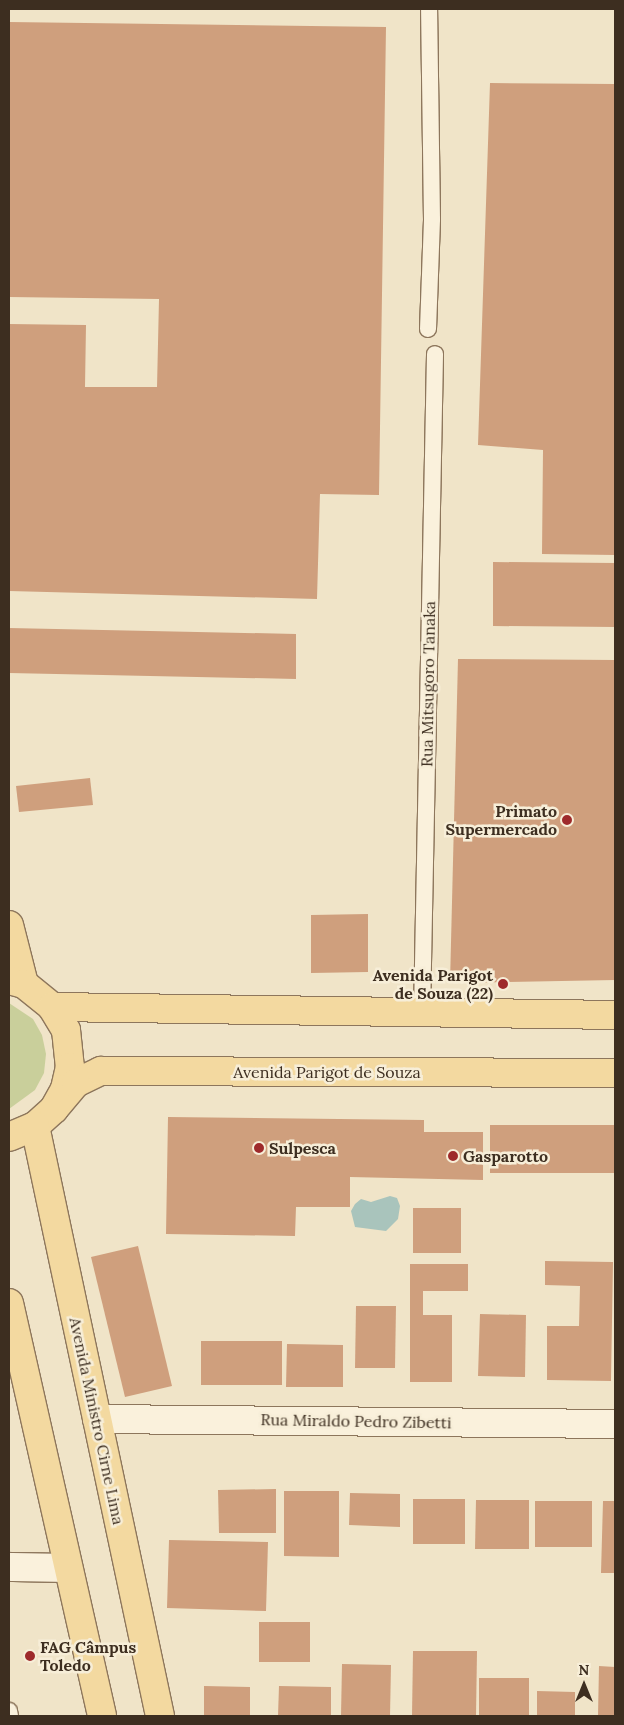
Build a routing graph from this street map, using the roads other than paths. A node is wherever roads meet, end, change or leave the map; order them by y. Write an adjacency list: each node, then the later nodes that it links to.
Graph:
1 (429, 9): 2 (lane)
2 (428, 329)
3 (435, 354): 7 (lane, Rua Mitsugoro Tanaka)
4 (9, 925): 5 (main road)
5 (16, 982): 6 (main road)
6 (52, 1007): 7 (main road); 10 (main road)
7 (422, 1014): 8 (main road)
8 (615, 1015)
9 (615, 1073): 10 (main road, Avenida Parigot de Souza)
10 (44, 1117): 11 (main road); 13 (main road, Avenida Ministro Cirne Lima)
11 (9, 1137)
12 (9, 1303): 16 (main road)
13 (97, 1418): 14 (street, Rua Miraldo Pedro Zibetti); 20 (main road, Avenida Ministro Cirne Lima)
14 (615, 1424)
15 (9, 1568): 16 (street)
16 (68, 1568): 19 (main road)
17 (9, 1711): 18 (lane)
18 (10, 1716)
19 (102, 1716)
20 (160, 1716)

